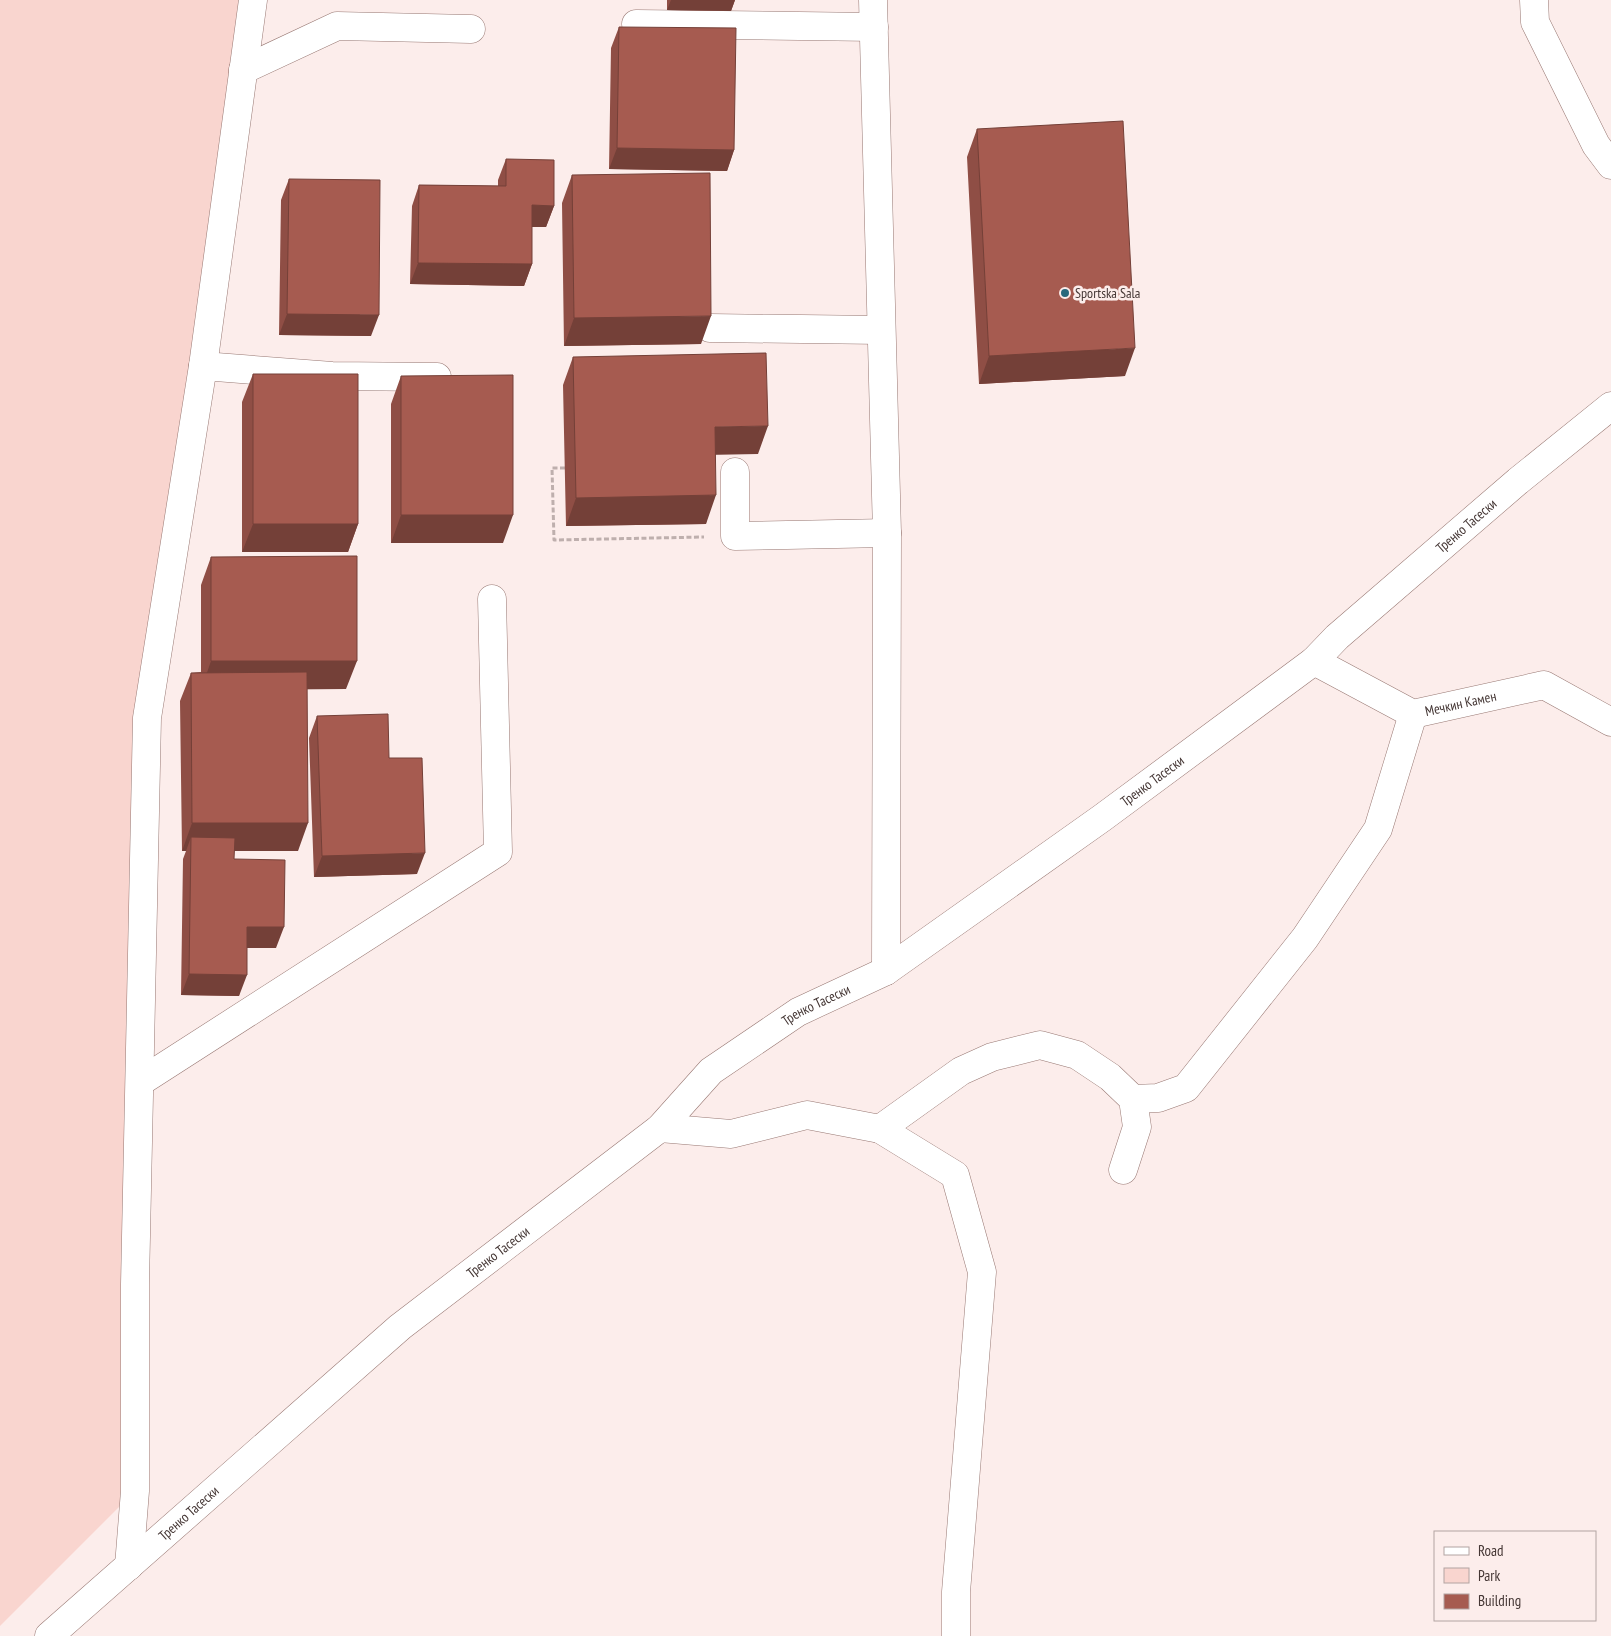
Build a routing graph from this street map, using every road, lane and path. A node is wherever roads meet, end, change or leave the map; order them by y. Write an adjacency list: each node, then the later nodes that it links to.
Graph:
1 (252, 0): 7 (street)
2 (873, 0): 5 (street)
3 (1534, 0): 8 (street)
4 (636, 24): 5 (street)
5 (874, 28): 10 (street)
6 (471, 29): 7 (street)
7 (243, 70): 11 (street)
8 (1611, 165)
9 (710, 328): 10 (street)
10 (882, 330): 16 (street)
11 (203, 366): 12 (street); 23 (street)
12 (449, 377)
13 (1611, 406): 19 (street, Тренко Тасески)
14 (565, 468): 17 (path)
15 (735, 472): 17 (street)
16 (887, 533): 17 (street); 22 (street)
17 (735, 536)
18 (492, 599): 23 (street)
19 (1314, 661): 20 (street, Мечкин Камен); 22 (street, Тренко Тасески)
20 (1413, 714): 21 (street, Мечкин Камен); 24 (street)
21 (1611, 722)
22 (886, 971): 25 (street, Тренко Тасески)
23 (140, 1082): 28 (street)
24 (1132, 1099): 26 (street); 27 (street)
25 (660, 1128): 26 (street); 28 (street, Тренко Тасески)
26 (880, 1129): 30 (street)
27 (1123, 1170)
28 (129, 1566): 29 (street, Тренко Тасески)
29 (49, 1636)
30 (956, 1636)

